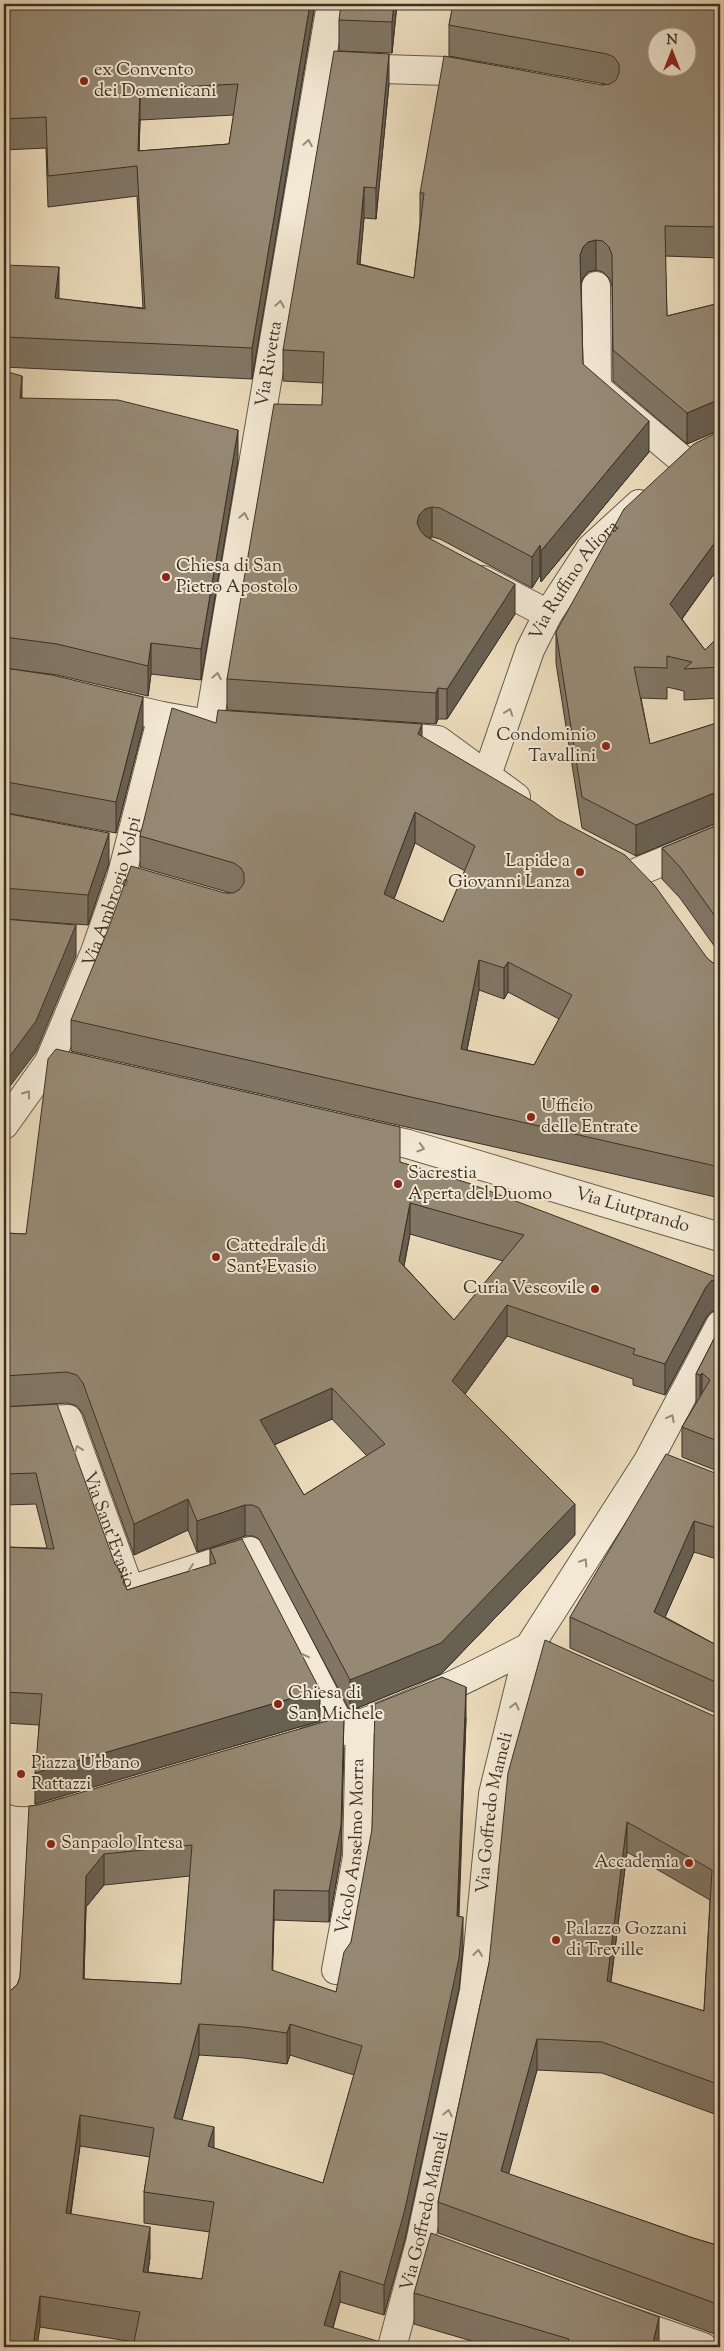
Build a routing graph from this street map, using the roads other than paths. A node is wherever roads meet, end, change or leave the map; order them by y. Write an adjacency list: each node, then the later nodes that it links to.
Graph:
1 (330, 4): 2 (street, Via Rivetta)
2 (321, 66): 3 (street); 11 (street, Via Rivetta, one-way to 2)
3 (502, 82)
4 (596, 286): 6 (street)
5 (711, 449): 6 (street, Via Ruffino Aliora)
6 (685, 462): 8 (street, Via Ruffino Aliora)
7 (460, 567): 8 (street)
8 (548, 614): 14 (street, Via Ruffino Aliora, one-way to 8)
9 (84, 697): 10 (street)
10 (162, 716): 11 (street); 18 (street, Via Ambrogio Volpi)
11 (209, 724): 12 (street)
12 (239, 726)
13 (358, 734): 14 (street)
14 (488, 775): 15 (street)
15 (533, 812)
16 (720, 838): 20 (street)
17 (99, 846): 18 (street)
18 (127, 851): 21 (street, Via Ambrogio Volpi)
19 (611, 860): 20 (street)
20 (635, 873): 23 (street)
21 (121, 878): 22 (street); 25 (street, Via Ambrogio Volpi)
22 (148, 886)
23 (654, 893)
24 (70, 940): 25 (street)
25 (99, 942): 26 (street, Via Ambrogio Volpi)
26 (49, 1062): 27 (street); 28 (street, Via Ambrogio Volpi, one-way to 26)
27 (107, 1075)
28 (4, 1125)
29 (335, 1127): 30 (street, Via Liutprando, one-way to 30)
30 (720, 1237)
31 (720, 1325): 33 (street, Via Goffredo Mameli, one-way to 31)
32 (4, 1423): 37 (street, Via Sant'Evasio, one-way to 32)
33 (648, 1461): 34 (street); 35 (street, Via Goffredo Mameli, one-way to 33)
34 (675, 1472)
35 (529, 1647): 36 (street); 37 (street); 44 (street, Via Goffredo Mameli, one-way to 35)
36 (565, 1663)
37 (352, 1727): 38 (street); 41 (street, Vicolo Anselmo Morra)
38 (283, 1749)
39 (88, 1806): 40 (street)
40 (9, 1820): 42 (street)
41 (336, 1970)
42 (4, 2007)
43 (606, 2312): 45 (street)
44 (392, 2347)
45 (703, 2347)

